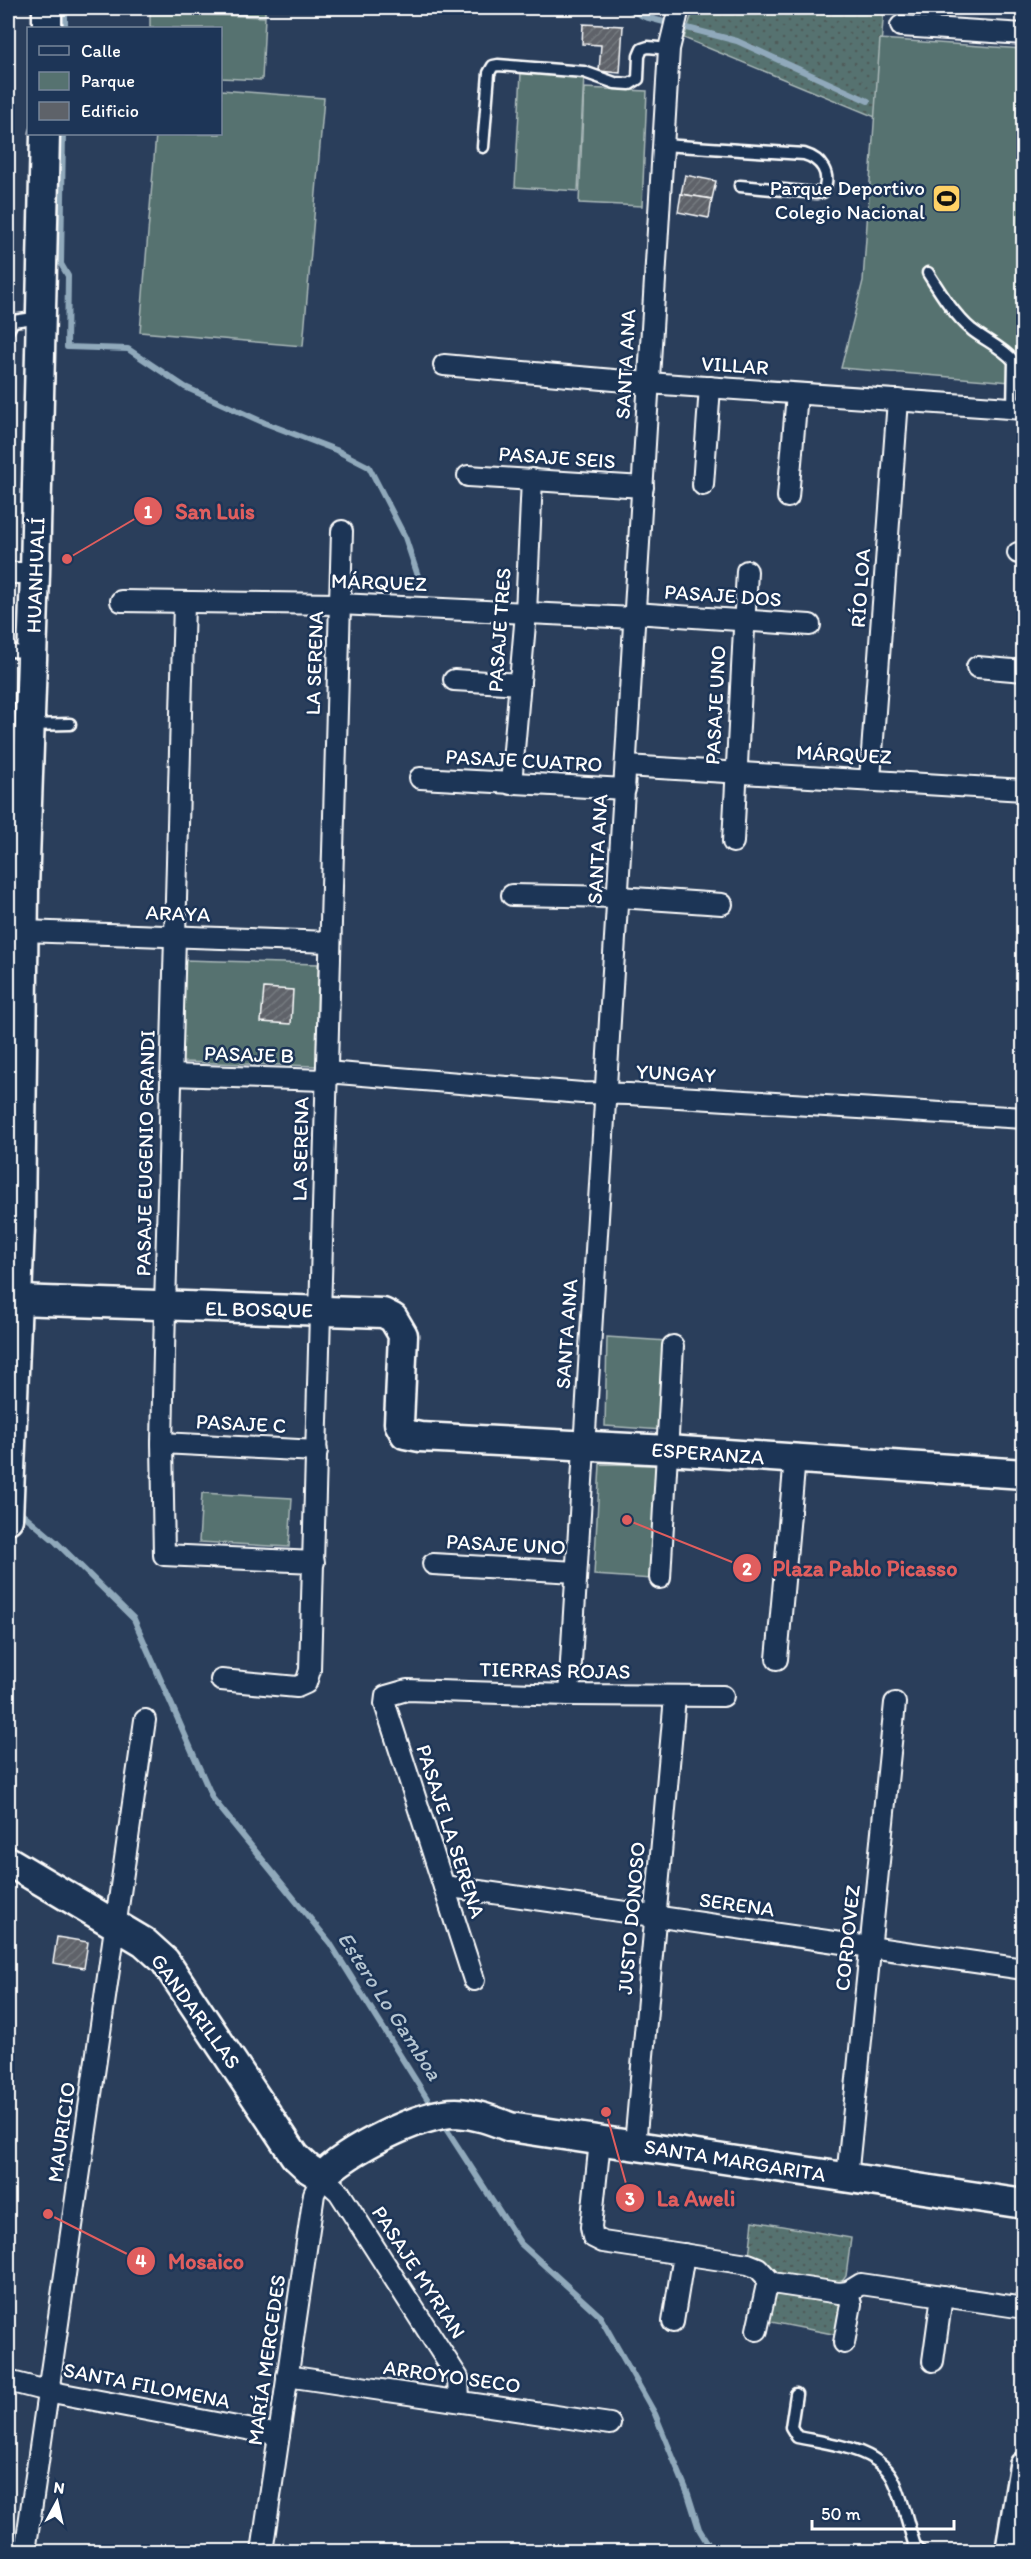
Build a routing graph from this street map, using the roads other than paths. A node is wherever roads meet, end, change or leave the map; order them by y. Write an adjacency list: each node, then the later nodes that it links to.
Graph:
1 (47, 8): 4 (street)
2 (678, 12): 6 (street, SANTA ANA)
3 (901, 26): 5 (street)
4 (47, 27)
5 (1023, 34)
6 (670, 43): 8 (street, SANTA ANA); 9 (lane)
7 (45, 135): 12 (street, HUANHUALÍ)
8 (663, 145): 10 (lane); 16 (street, SANTA ANA)
9 (483, 147)
10 (740, 186)
11 (928, 273): 15 (lane)
12 (41, 317): 13 (lane); 28 (street, HUANHUALÍ)
13 (9, 323)
14 (444, 365): 16 (street, VILLAR)
15 (1019, 377): 20 (lane)
16 (648, 383): 17 (street, VILLAR); 24 (street, SANTA ANA)
17 (710, 387): 18 (street, VILLAR); 23 (street)
18 (797, 394): 19 (street, VILLAR); 25 (street)
19 (898, 400): 20 (street, VILLAR); 46 (street, RÍO LOA)
20 (1018, 408)
21 (468, 476): 22 (street, PASAJE SEIS)
22 (532, 479): 24 (street, PASAJE SEIS); 32 (street, PASAJE TRES)
23 (703, 485)
24 (643, 487): 33 (street, SANTA ANA)
25 (788, 497)
26 (342, 531): 31 (street, LA SERENA)
27 (747, 571): 34 (street, PASAJE UNO)
28 (15, 573): 36 (street, HUANHUALÍ)
29 (122, 601): 30 (street, MÁRQUEZ)
30 (184, 603): 31 (street, MÁRQUEZ); 56 (street, PASAJE EUGENIO GRANDI)
31 (339, 604): 32 (street, MÁRQUEZ); 57 (street, LA SERENA)
32 (526, 613): 33 (street, MÁRQUEZ); 40 (street, PASAJE TRES)
33 (634, 616): 34 (street, PASAJE DOS); 43 (street, SANTA ANA)
34 (743, 620): 35 (street, PASAJE DOS); 44 (street, PASAJE UNO)
35 (810, 625)
36 (20, 651): 42 (street, HUANHUALÍ)
37 (977, 667): 38 (street)
38 (1023, 671)
39 (454, 680): 40 (street)
40 (520, 684): 47 (street, PASAJE TRES)
41 (70, 724): 42 (lane)
42 (30, 725): 51 (street, HUANHUALÍ)
43 (626, 765): 44 (street, MÁRQUEZ); 48 (street, SANTA ANA)
44 (735, 773): 46 (street, MÁRQUEZ); 50 (street, PASAJE UNO)
45 (420, 778): 47 (street, PASAJE CUATRO)
46 (870, 779): 49 (street, MÁRQUEZ)
47 (511, 784): 48 (street, PASAJE CUATRO)
48 (625, 789): 53 (street, SANTA ANA)
49 (1023, 790)
50 (734, 842)
51 (16, 889): 55 (street, HUANHUALÍ)
52 (512, 895): 53 (street)
53 (619, 897): 54 (street); 60 (street, SANTA ANA)
54 (722, 904)
55 (23, 931): 56 (street, ARAYA); 62 (street, HUANHUALÍ)
56 (174, 937): 57 (street, ARAYA); 58 (street, PASAJE EUGENIO GRANDI)
57 (330, 942): 59 (street, LA SERENA)
58 (171, 1075): 59 (street, PASAJE B); 64 (street, PASAJE EUGENIO GRANDI)
59 (326, 1076): 60 (street, YUNGAY); 65 (street, LA SERENA)
60 (606, 1094): 61 (street, YUNGAY); 69 (street, SANTA ANA)
61 (1023, 1119)
62 (14, 1225): 63 (street, HUANHUALÍ)
63 (16, 1300): 64 (street, EL BOSQUE); 74 (street, HUANHUALÍ)
64 (165, 1307): 65 (street, EL BOSQUE); 68 (street, PASAJE EUGENIO GRANDI)
65 (319, 1310): 67 (street, EL BOSQUE); 71 (street, LA SERENA)
66 (673, 1346): 70 (street)
67 (399, 1423): 69 (street, ESPERANZA)
68 (162, 1443): 71 (street, PASAJE C); 76 (street, PASAJE EUGENIO GRANDI)
69 (583, 1446): 70 (street, ESPERANZA); 78 (street, SANTA ANA)
70 (668, 1450): 72 (street, ESPERANZA); 79 (street)
71 (317, 1451): 76 (street, LA SERENA)
72 (795, 1458): 73 (street, ESPERANZA); 80 (street)
73 (1023, 1474)
74 (8, 1512): 75 (street, HUANHUALÍ)
75 (8, 1520)
76 (314, 1562): 81 (street, LA SERENA)
77 (433, 1564): 78 (street, PASAJE UNO)
78 (576, 1572): 82 (street, SANTA ANA)
79 (660, 1578)
80 (777, 1659)
81 (221, 1680)
82 (569, 1695): 83 (street, TIERRAS ROJAS); 85 (street, TIERRAS ROJAS)
83 (386, 1696): 89 (street, PASAJE LA SERENA)
84 (723, 1696): 85 (street, TIERRAS ROJAS)
85 (675, 1697): 90 (street, JUSTO DONOSO)
86 (895, 1703): 92 (street, CORDOVEZ)
87 (146, 1720): 91 (street, MAURICIO)
88 (8, 1861): 91 (street, GANDARILLAS)
89 (444, 1886): 90 (street, SERENA); 94 (street, PASAJE LA SERENA)
90 (656, 1916): 92 (street, SERENA); 96 (street, JUSTO DONOSO)
91 (116, 1924): 97 (street, GANDARILLAS); 111 (street, MAURICIO)
92 (871, 1948): 93 (street, SERENA); 98 (street, CORDOVEZ)
93 (1023, 1969)
94 (474, 1980)
95 (600, 2141): 96 (street, SANTA MARGARITA); 97 (street, SANTA MARGARITA); 100 (street)
96 (635, 2145): 98 (street, SANTA MARGARITA)
97 (322, 2177): 109 (street, MARÍA MERCEDES); 113 (street, PASAJE MYRIAN)
98 (847, 2178): 99 (street, SANTA MARGARITA)
99 (1023, 2204)
100 (684, 2254): 101 (street); 105 (street)
101 (768, 2280): 102 (street); 106 (street)
102 (848, 2292): 103 (street); 107 (street)
103 (942, 2296): 104 (street); 108 (street)
104 (1023, 2308)
105 (673, 2322)
106 (757, 2330)
107 (844, 2343)
108 (933, 2361)
109 (287, 2376): 113 (street, ARROYO SECO); 115 (street, MARÍA MERCEDES)
110 (8, 2381): 111 (street, SANTA FILOMENA)
111 (47, 2391): 115 (street, SANTA FILOMENA); 117 (street, MAURICIO)
112 (796, 2394): 119 (lane)
113 (459, 2401): 114 (street, ARROYO SECO)
114 (610, 2424)
115 (279, 2435): 118 (street, MARÍA MERCEDES)
116 (1023, 2466): 120 (street)
117 (25, 2552)
118 (262, 2552)
119 (921, 2552)
120 (1010, 2552)

